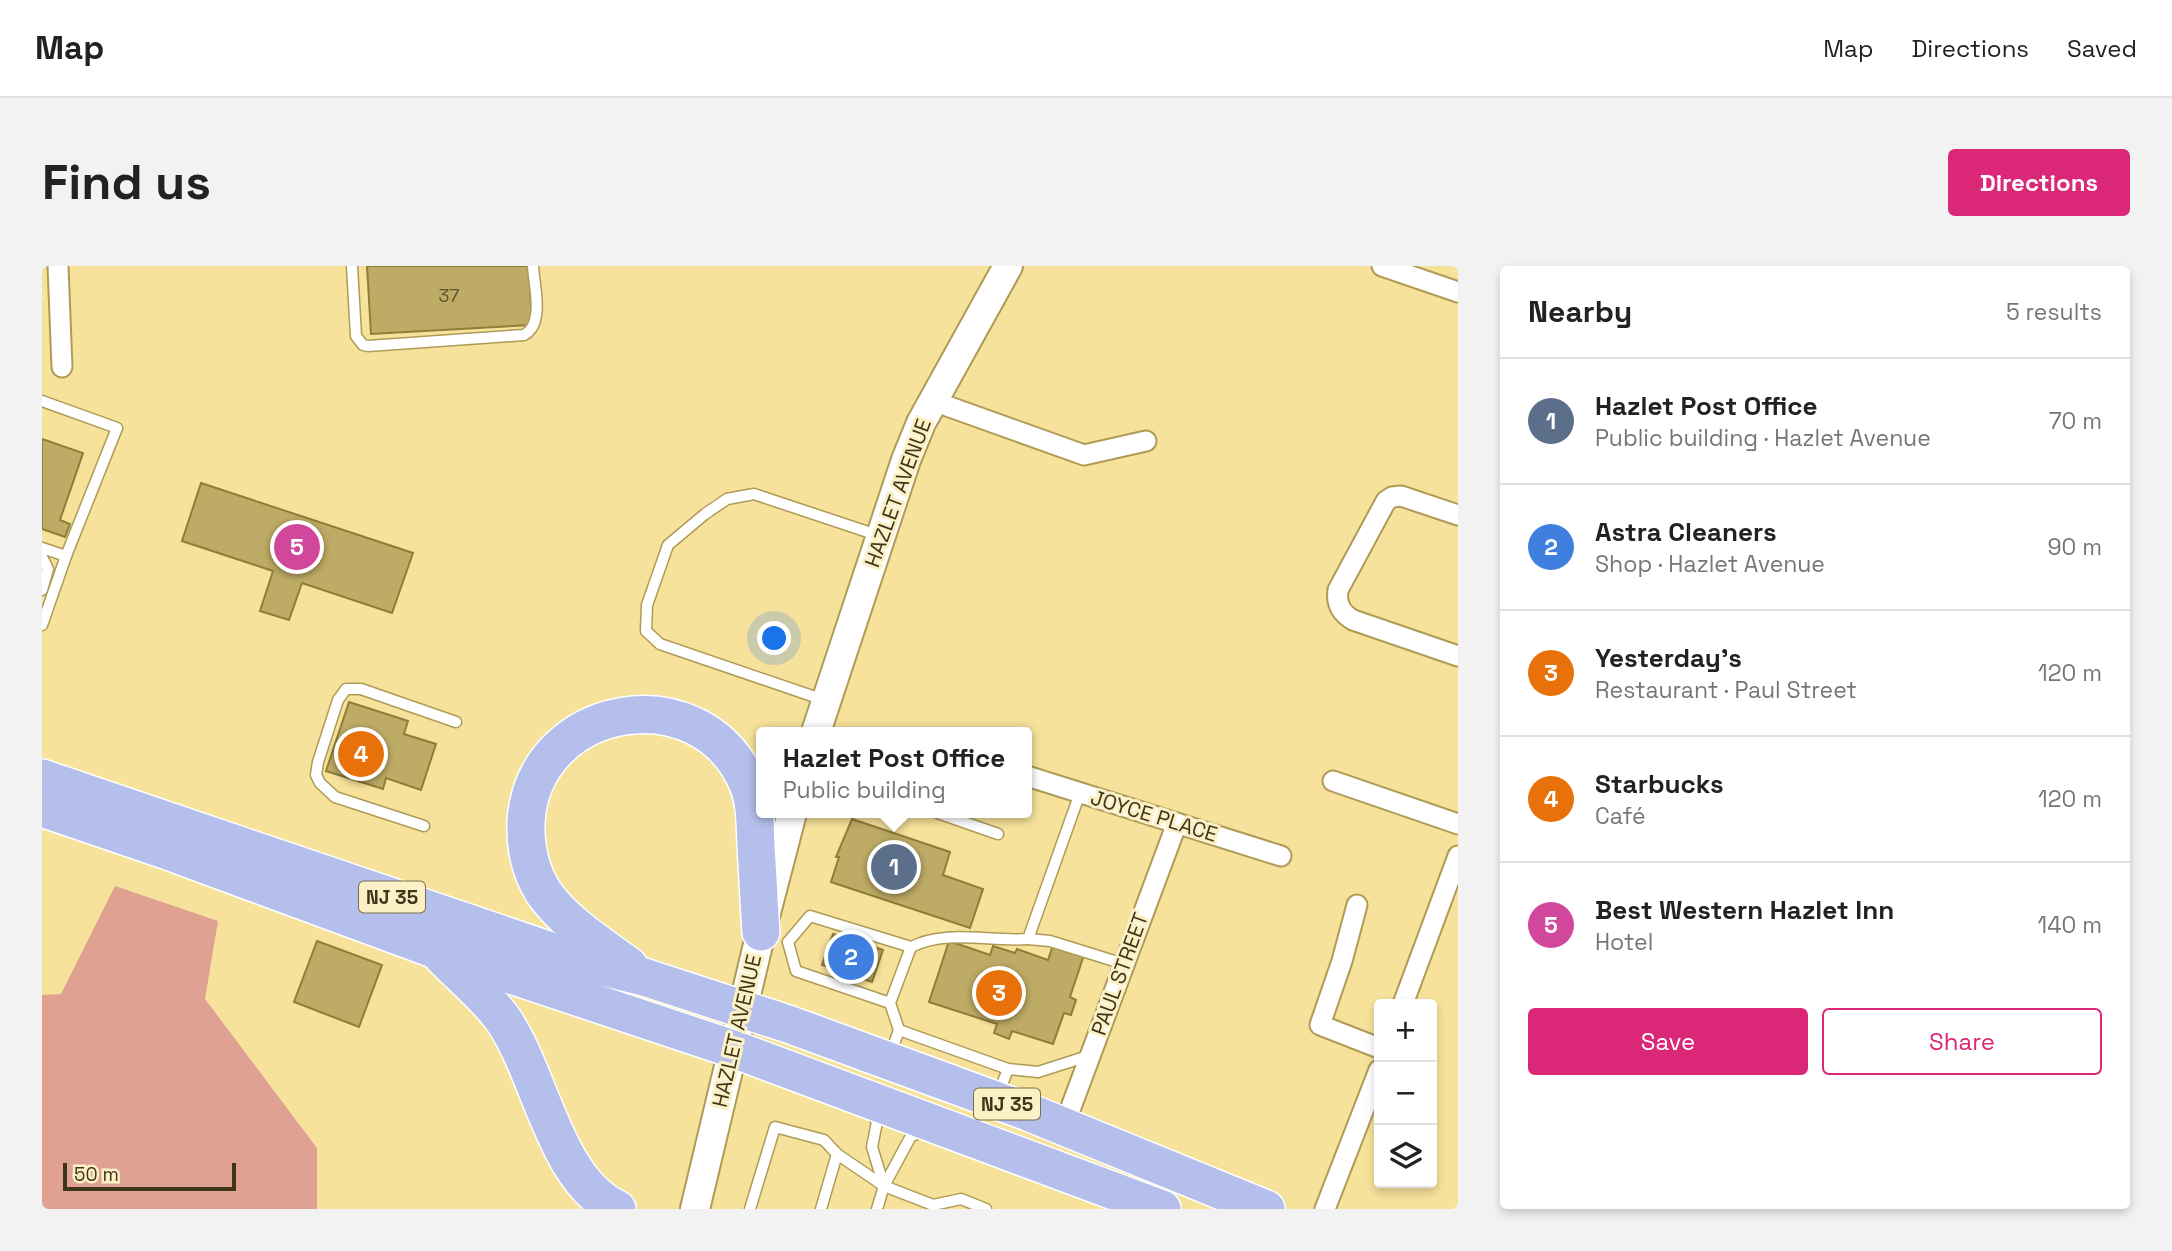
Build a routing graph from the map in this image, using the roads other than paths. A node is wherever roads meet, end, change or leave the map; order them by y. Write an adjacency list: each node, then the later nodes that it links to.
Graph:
1 (58, 266): 7 (street)
2 (352, 266): 3 (lane)
3 (533, 266)
4 (1008, 266): 9 (street, HAZLET AVENUE)
5 (1382, 266): 6 (street)
6 (1458, 292)
7 (62, 367)
8 (42, 401): 14 (lane)
9 (933, 401): 10 (street); 12 (street, HAZLET AVENUE)
10 (1146, 441)
11 (1458, 515): 18 (street)
12 (881, 537): 19 (street, HAZLET AVENUE); 19 (lane)
13 (42, 548): 14 (lane)
14 (66, 556): 17 (lane)
15 (42, 557): 16 (lane)
16 (42, 590)
17 (42, 625)
18 (1458, 656)
19 (827, 701): 21 (street, HAZLET AVENUE)
20 (456, 722): 31 (lane)
21 (818, 727)
22 (42, 778): 41 (highway, NJ 35)
23 (1032, 778): 25 (street, JOYCE PLACE)
24 (1333, 781): 30 (street)
25 (1080, 793): 29 (street, JOYCE PLACE); 37 (lane)
26 (42, 808): 39 (highway, NJ 35)
27 (791, 818): 36 (street, HAZLET AVENUE)
28 (952, 818): 32 (lane)
29 (1177, 823): 33 (street, JOYCE PLACE); 40 (street, PAUL STREET)
30 (1458, 824)
31 (424, 826)
32 (998, 834)
33 (1282, 856)
34 (1458, 856): 42 (street)
35 (1357, 905): 46 (street)
36 (774, 937): 38 (lane); 41 (highway); 43 (lane); 44 (street, HAZLET AVENUE)
37 (1028, 939): 38 (lane); 40 (lane)
38 (911, 947): 43 (lane)
39 (436, 950): 47 (highway, NJ 35); 57 (highway)
40 (1124, 964): 48 (street, PAUL STREET)
41 (643, 976): 44 (highway, NJ 35)
42 (1405, 999)
43 (890, 1003): 45 (lane)
44 (743, 1009): 45 (highway, NJ 35); 47 (street, HAZLET AVENUE)
45 (893, 1046): 50 (highway, NJ 35)
46 (1374, 1046)
47 (733, 1049): 51 (highway, NJ 35); 58 (street, HAZLET AVENUE)
48 (1090, 1055): 50 (lane); 53 (street, PAUL STREET)
49 (1374, 1083): 65 (street)
50 (1002, 1084): 53 (highway, NJ 35)
51 (860, 1096): 52 (highway, NJ 35); 55 (lane)
52 (944, 1126): 55 (lane); 63 (highway, NJ 35)
53 (1064, 1126): 64 (highway, NJ 35)
54 (837, 1154): 55 (lane); 59 (lane); 60 (lane)
55 (884, 1185): 56 (lane); 61 (lane)
56 (935, 1207): 62 (lane)
57 (617, 1209)
58 (695, 1209)
59 (750, 1209)
60 (821, 1209)
61 (877, 1209)
62 (986, 1209)
63 (1162, 1209)
64 (1266, 1209)
65 (1325, 1209)

